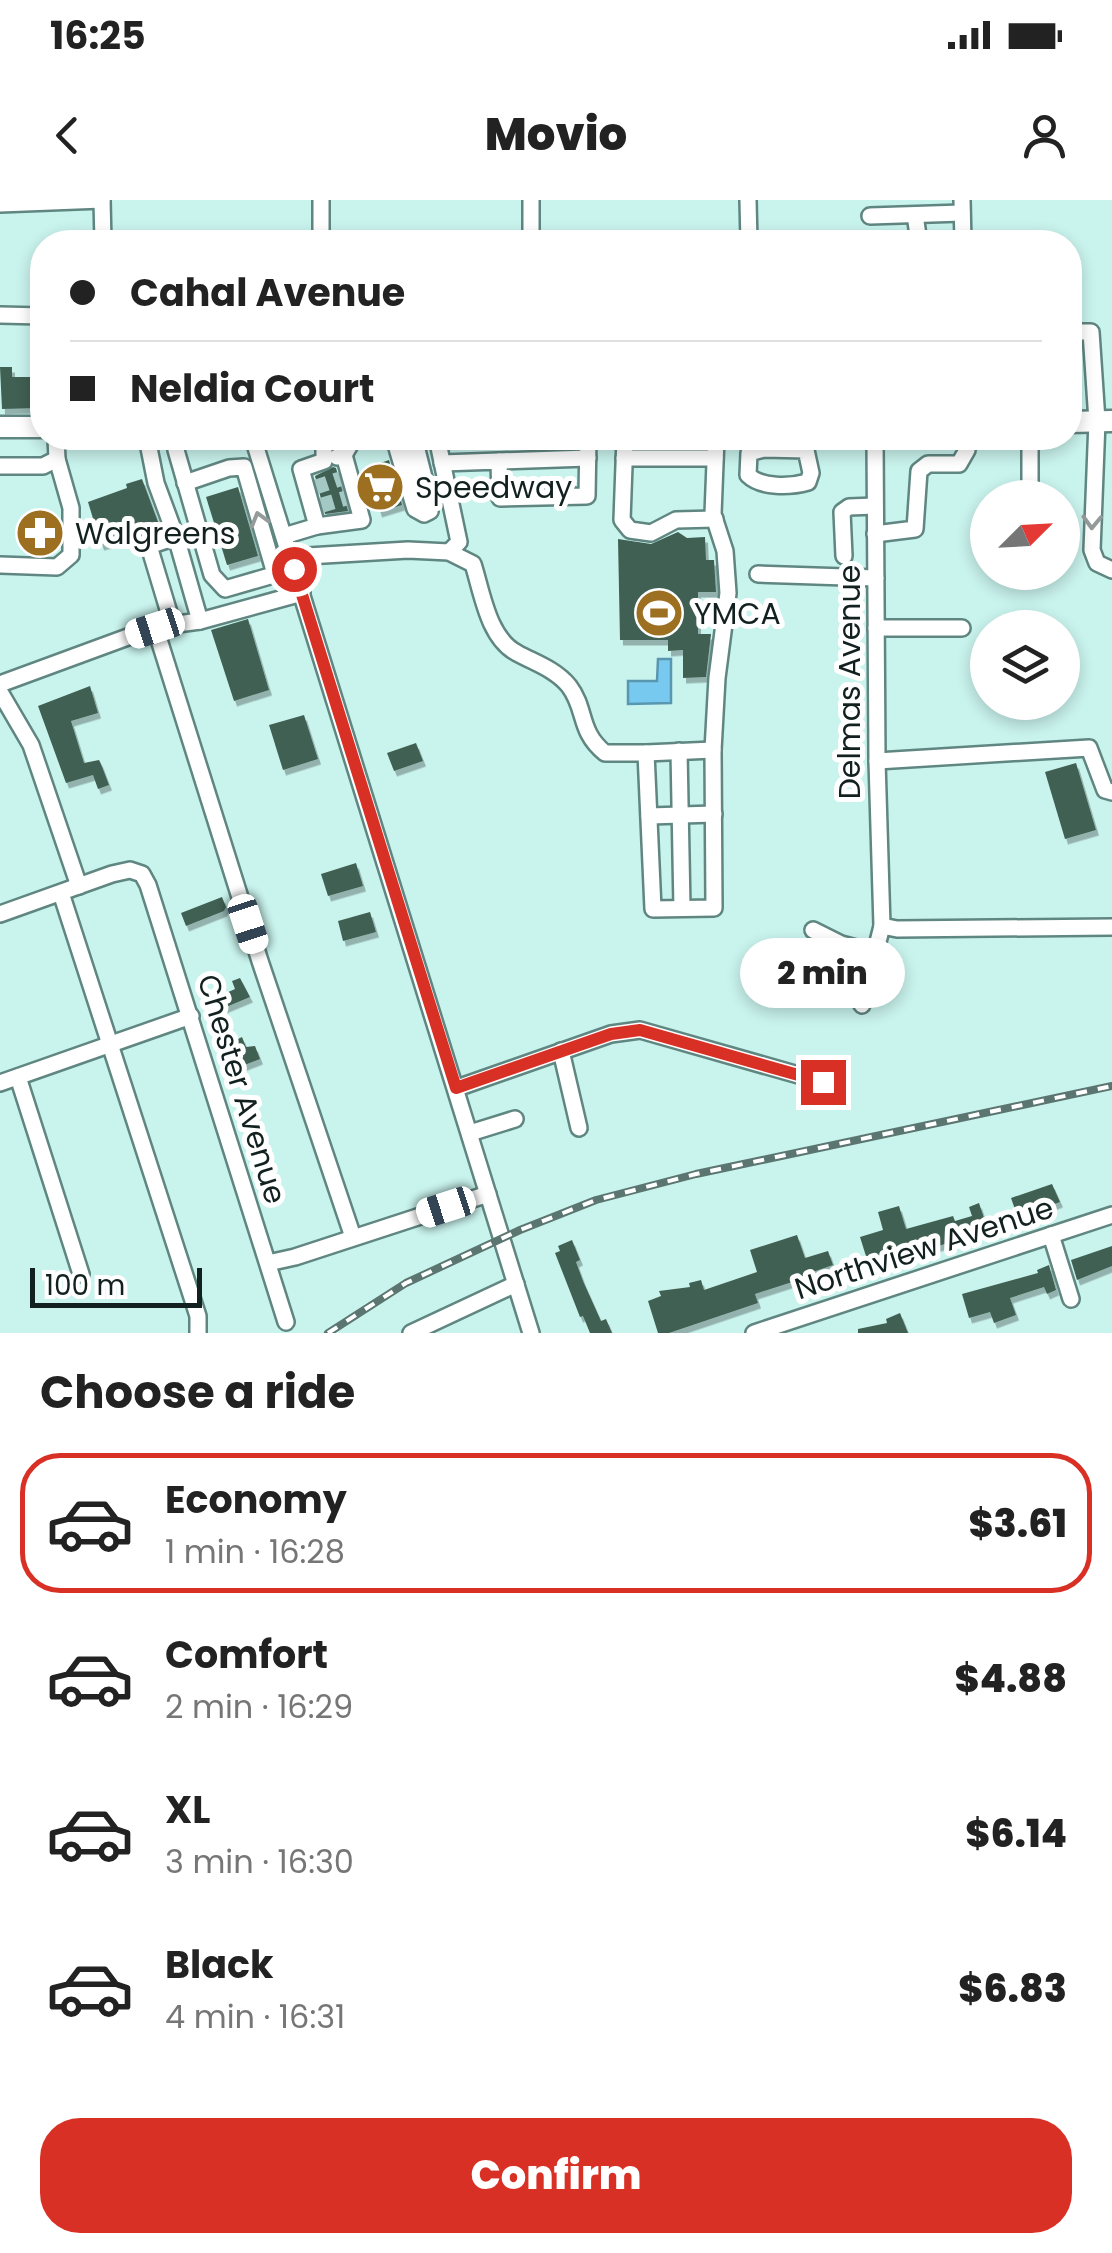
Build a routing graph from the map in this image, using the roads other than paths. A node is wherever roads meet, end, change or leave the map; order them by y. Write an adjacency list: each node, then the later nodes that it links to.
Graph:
1 (102, 200): 5 (street); 9 (street)
2 (321, 200): 10 (street)
3 (531, 200): 11 (street)
4 (748, 200): 12 (street)
5 (8, 202)
6 (962, 206): 7 (street)
7 (915, 215): 8 (street); 13 (street)
8 (870, 216)
9 (103, 230)
10 (322, 230)
11 (531, 230)
12 (748, 230)
13 (917, 230)
14 (0, 315): 15 (street)
15 (30, 316)
16 (1082, 332): 17 (street)
17 (1093, 394): 18 (street); 19 (street)
18 (1112, 394)
19 (1104, 421): 47 (street)
20 (0, 427): 21 (main road)
21 (30, 427)
22 (57, 450): 44 (street)
23 (149, 450): 60 (street)
24 (176, 450): 52 (street)
25 (258, 450): 59 (street)
26 (324, 450): 45 (street)
27 (347, 450): 40 (street)
28 (398, 450): 53 (street)
29 (405, 450): 53 (street)
30 (417, 450): 53 (street)
31 (439, 450): 48 (street)
32 (588, 450): 41 (street)
33 (624, 450): 42 (street)
34 (715, 450): 43 (street)
35 (751, 450): 36 (street)
36 (808, 450)
37 (875, 450): 54 (street, Delmas Avenue)
38 (967, 450): 58 (street)
39 (1030, 450): 51 (street)
40 (344, 455): 45 (street); 56 (street)
41 (588, 458): 46 (street); 46 (street)
42 (624, 458): 43 (street); 55 (street)
43 (715, 458): 55 (street)
44 (58, 459): 50 (street); 65 (street)
45 (324, 461): 57 (street)
46 (499, 461): 48 (street)
47 (1094, 462): 49 (street); 66 (street, one-way to 66)
48 (442, 463): 62 (street)
49 (1112, 463)
50 (0, 466)
51 (1030, 480)
52 (185, 483): 67 (street); 67 (street, one-way to 52)
53 (429, 505)
54 (875, 506): 58 (street, Delmas Avenue); 63 (street)
55 (714, 518): 78 (street)
56 (362, 520): 57 (street); 61 (street)
57 (318, 526): 59 (street)
58 (875, 534): 69 (street, Delmas Avenue)
59 (284, 536): 64 (street)
60 (176, 537): 71 (street); 72 (street)
61 (371, 552): 62 (street); 64 (street)
62 (449, 552): 80 (street)
63 (844, 556)
64 (293, 563): 67 (street); 70 (street)
65 (0, 565)
66 (1112, 570)
67 (275, 574)
68 (758, 574): 69 (street)
69 (876, 578): 74 (street, Delmas Avenue)
70 (302, 592): 71 (street); 101 (street)
71 (200, 621): 72 (street)
72 (173, 626): 73 (street)
73 (155, 628): 76 (street); 108 (street)
74 (876, 628): 75 (street); 81 (street, Delmas Avenue)
75 (962, 628)
76 (0, 684)
77 (0, 692): 86 (street)
78 (714, 750): 79 (street); 83 (street)
79 (680, 751): 80 (street); 84 (street)
80 (646, 753): 85 (street)
81 (877, 761): 82 (street); 90 (street, Delmas Avenue)
82 (1112, 792)
83 (714, 814): 84 (street); 88 (street)
84 (680, 815): 85 (street); 88 (street)
85 (649, 816): 88 (street)
86 (79, 886): 87 (street); 95 (street, Chester Avenue)
87 (61, 893): 89 (street); 96 (street)
88 (682, 908)
89 (0, 914)
90 (882, 926): 91 (street); 93 (street, Delmas Avenue)
91 (1112, 927)
92 (813, 930): 93 (street)
93 (875, 953): 94 (street, Delmas Avenue)
94 (862, 1005)
95 (191, 1016): 96 (street); 109 (street, Chester Avenue)
96 (110, 1043): 98 (street); 114 (street)
97 (561, 1051): 99 (street); 101 (street); 103 (street)
98 (18, 1077): 100 (street); 110 (street)
99 (823, 1082)
100 (0, 1083)
101 (456, 1088): 104 (street)
102 (515, 1120): 104 (street)
103 (580, 1128)
104 (470, 1133): 105 (street)
105 (488, 1194): 108 (street); 111 (street)
106 (1112, 1215): 107 (street, Northview Avenue)
107 (1051, 1235): 112 (street); 117 (street, Northview Avenue)
108 (352, 1238): 109 (street)
109 (268, 1263): 113 (street, Chester Avenue)
110 (80, 1274)
111 (516, 1284): 115 (street); 116 (street)
112 (1071, 1298)
113 (286, 1322)
114 (198, 1333)
115 (412, 1333)
116 (531, 1333)
117 (754, 1333)

